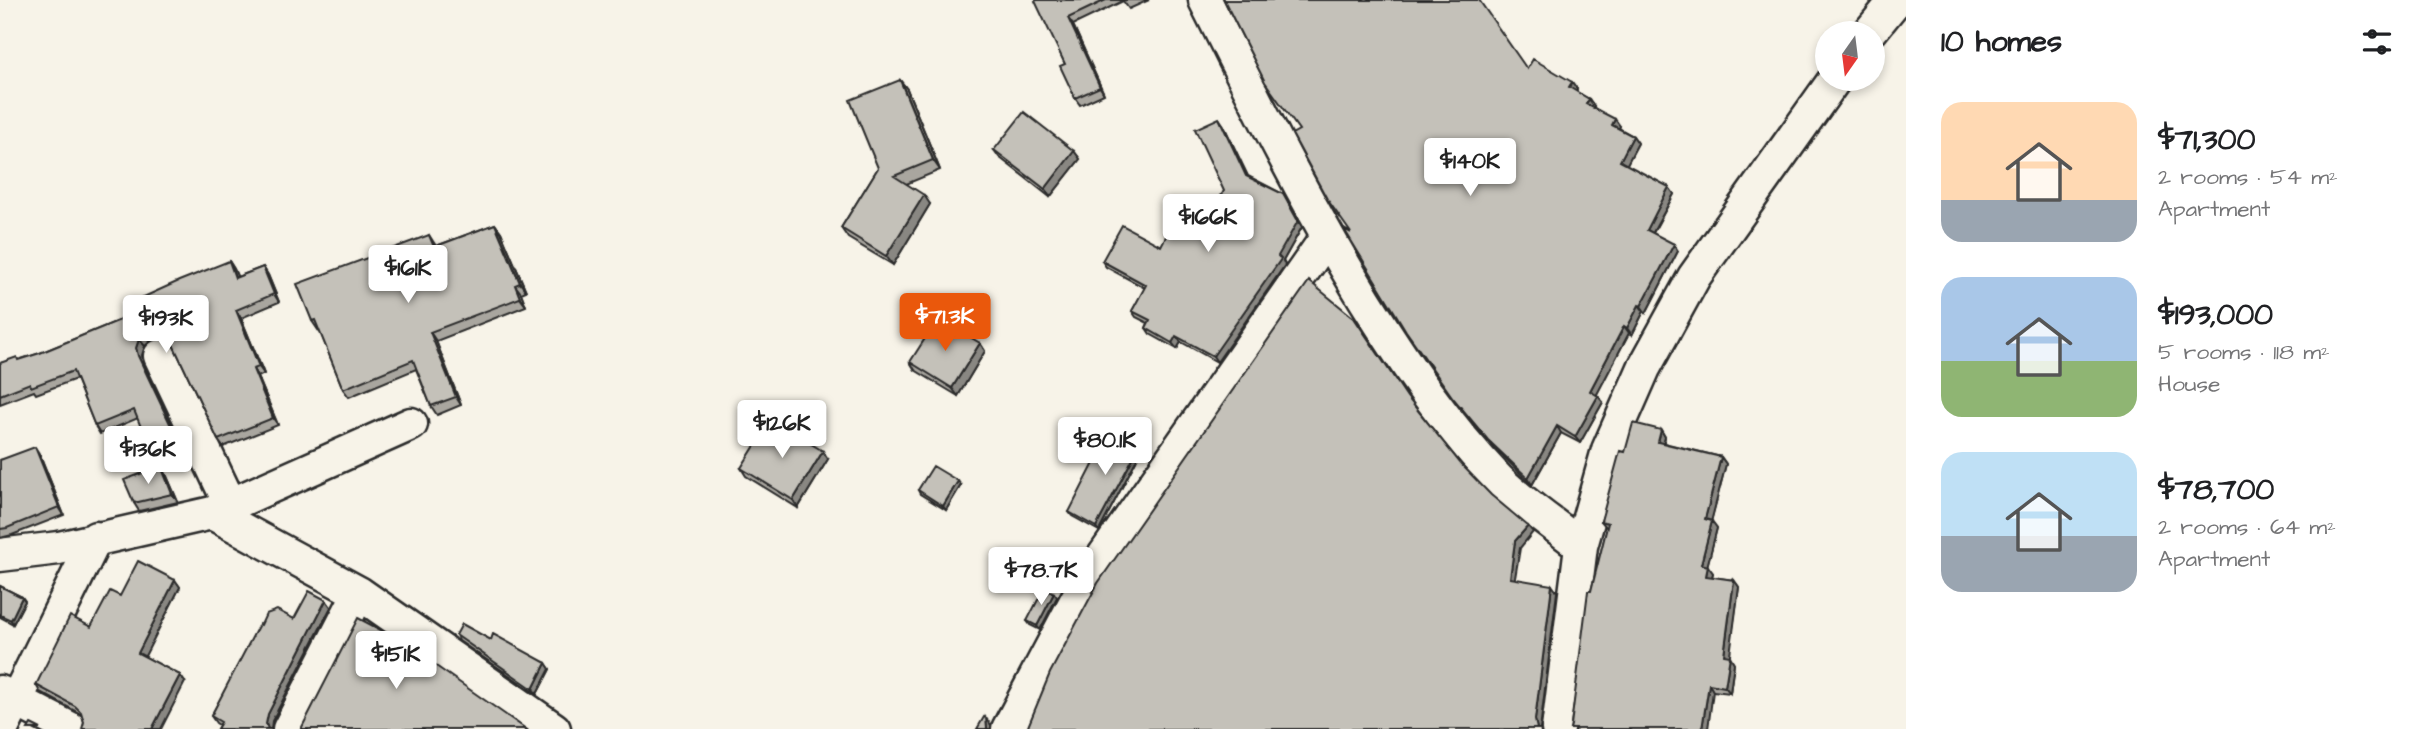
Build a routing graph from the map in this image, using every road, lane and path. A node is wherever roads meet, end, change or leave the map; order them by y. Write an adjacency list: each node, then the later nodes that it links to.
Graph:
1 (1205, 0): 5 (street)
2 (1896, 0): 3 (street)
3 (1879, 21)
4 (1827, 91): 10 (street)
5 (1327, 237): 10 (street); 18 (street)
6 (160, 356): 8 (street)
7 (411, 424): 8 (street)
8 (221, 509): 9 (street); 12 (street)
9 (96, 538): 11 (street); 13 (street)
10 (1581, 546): 19 (street)
11 (0, 555)
12 (359, 593): 16 (street); 17 (street)
13 (8, 696): 14 (street); 15 (street)
14 (2, 729)
15 (71, 729)
16 (289, 729)
17 (554, 729)
18 (1008, 729)
19 (1558, 729)

